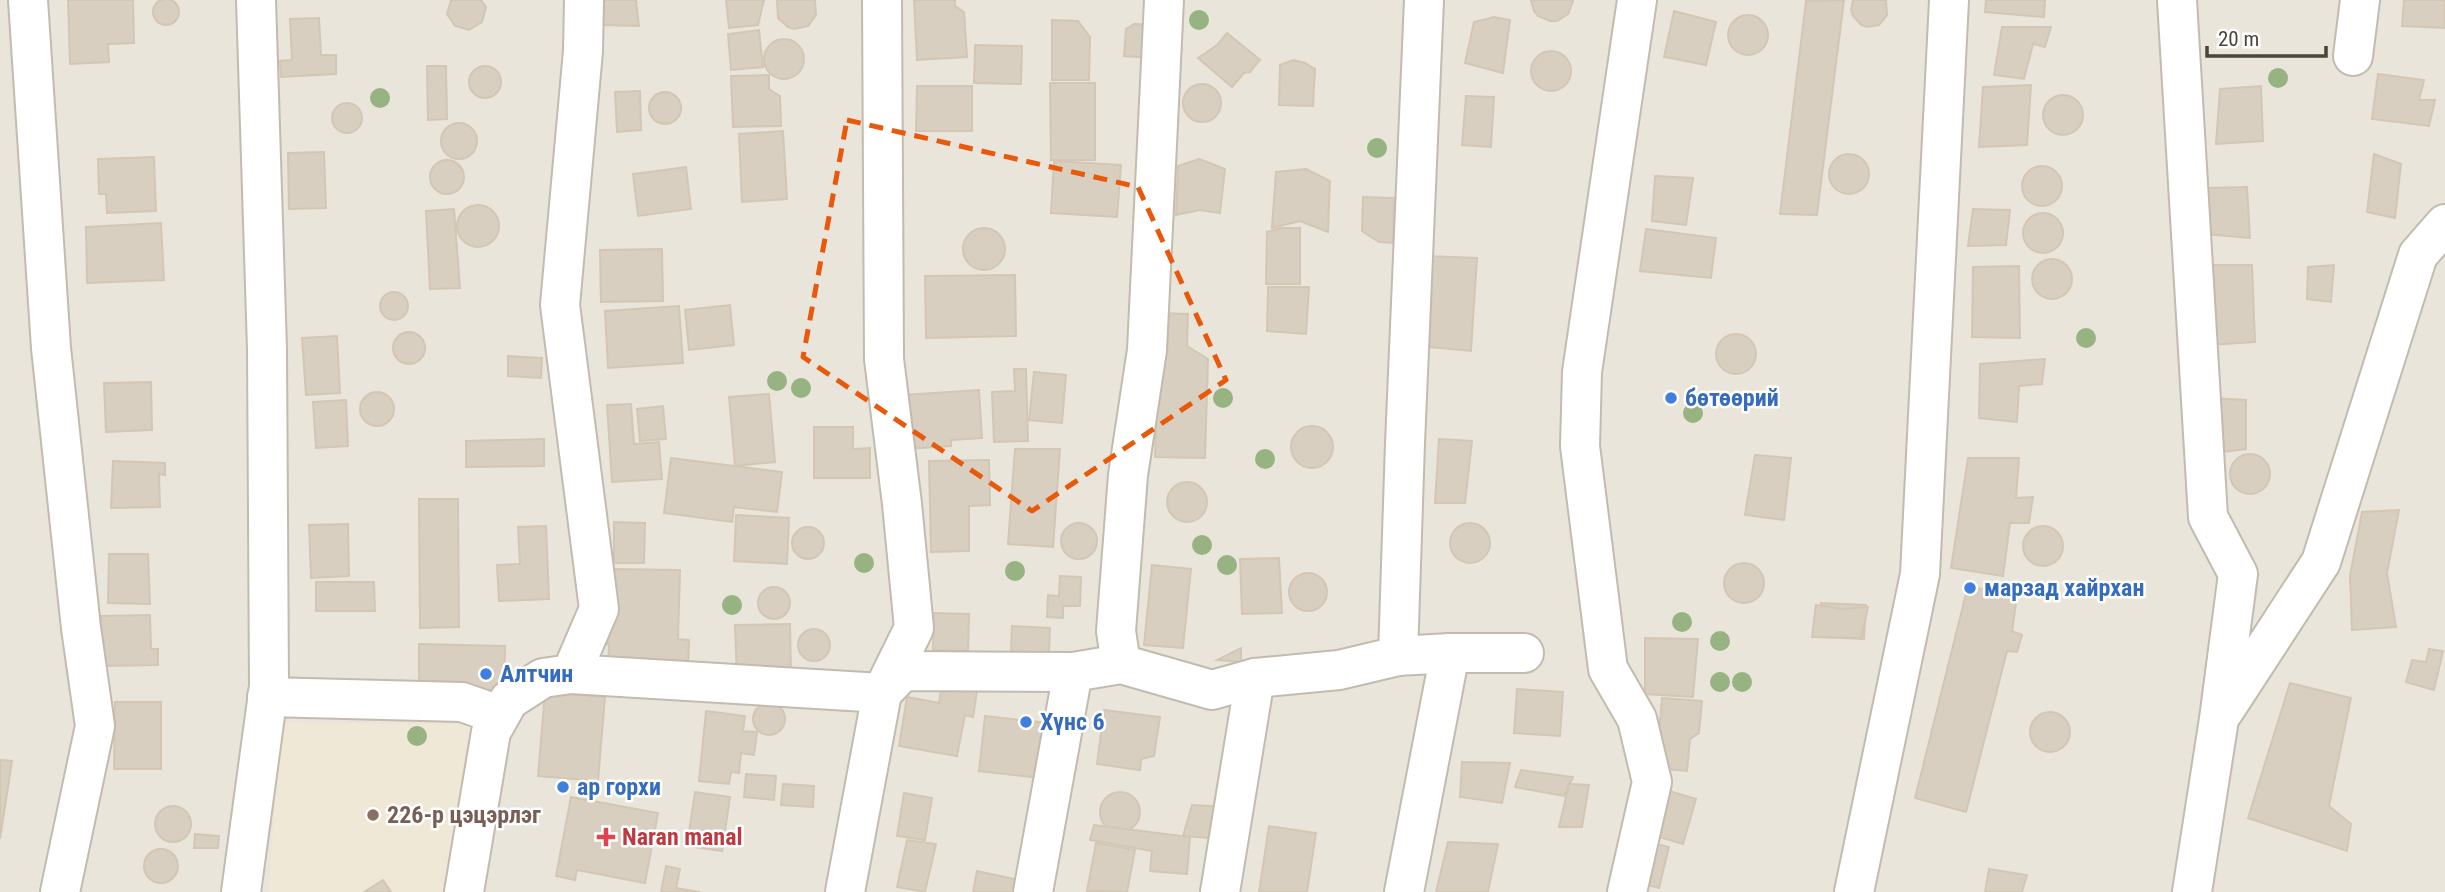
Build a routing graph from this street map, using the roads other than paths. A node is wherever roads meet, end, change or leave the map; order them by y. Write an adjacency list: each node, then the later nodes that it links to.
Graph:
1 (28, 0): 24 (street)
2 (256, 0): 21 (street)
3 (584, 0): 18 (street)
4 (882, 0): 20 (street)
5 (1164, 0): 16 (street)
6 (1424, 0): 15 (street)
7 (1637, 0): 31 (street)
8 (1950, 0): 32 (street)
9 (2177, 0): 23 (street)
10 (2360, 0): 11 (street)
11 (2353, 56)
12 (2445, 224): 23 (street)
13 (1450, 653): 14 (street); 15 (street); 30 (street)
14 (1524, 653)
15 (1398, 656): 19 (street)
16 (1121, 664): 17 (street); 19 (street)
17 (1073, 672): 20 (street); 28 (street)
18 (570, 674): 20 (street); 22 (street)
19 (1255, 678): 29 (street)
20 (882, 693): 27 (street)
21 (267, 696): 22 (street); 25 (street)
22 (499, 715): 26 (street)
23 (2219, 719): 33 (street)
24 (60, 892)
25 (241, 892)
26 (464, 892)
27 (845, 892)
28 (1033, 892)
29 (1220, 892)
30 (1404, 892)
31 (1627, 892)
32 (1854, 892)
33 (2192, 892)

